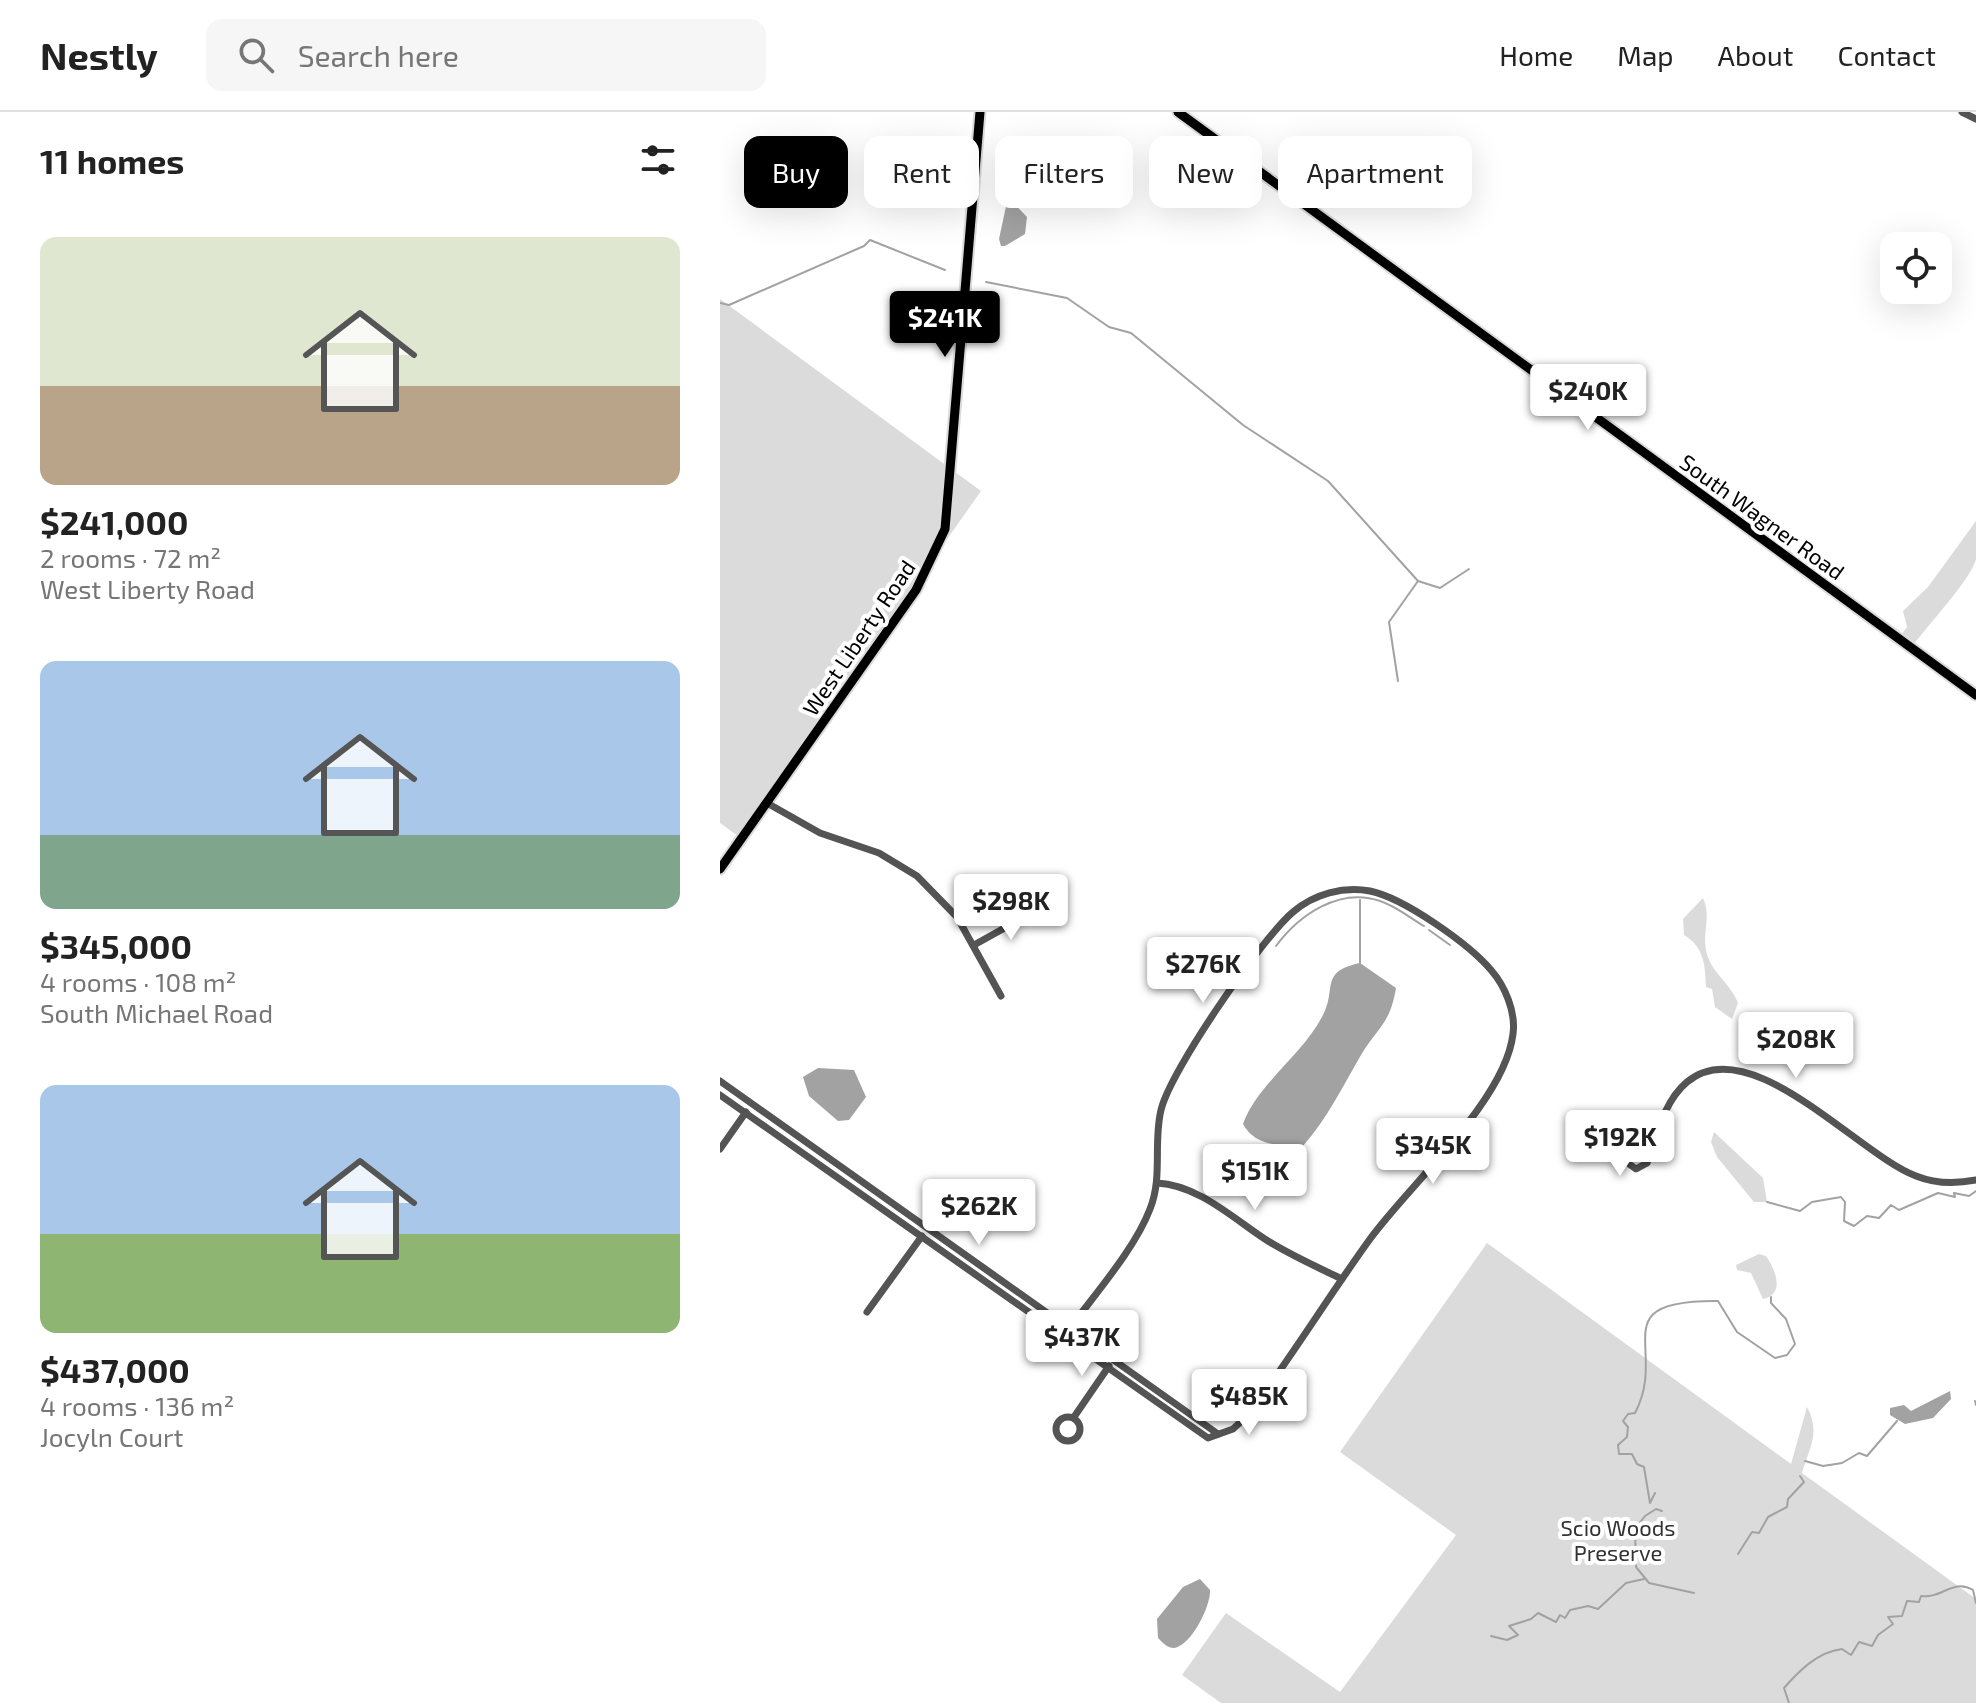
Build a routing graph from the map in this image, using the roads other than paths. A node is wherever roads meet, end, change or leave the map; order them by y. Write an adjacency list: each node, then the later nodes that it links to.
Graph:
1 (980, 112): 6 (main road, West Liberty Road)
2 (1178, 112): 5 (main road, South Wagner Road)
3 (1962, 112): 4 (street)
4 (1976, 119)
5 (1976, 695)
6 (767, 803): 7 (main road, West Liberty Road); 9 (street)
7 (720, 869)
8 (1033, 912): 9 (street)
9 (974, 945): 10 (street)
10 (1001, 996)
11 (720, 1081): 13 (street)
12 (720, 1095): 14 (street)
13 (752, 1104): 14 (street); 19 (street)
14 (745, 1113): 16 (street); 20 (street)
15 (1654, 1138): 15 (street); 17 (street)
16 (720, 1149)
17 (1976, 1180)
18 (1157, 1183): 21 (street); 21 (street); 23 (street)
19 (927, 1230): 20 (street); 23 (street)
20 (920, 1238): 22 (street); 24 (street)
21 (1342, 1279): 28 (street)
22 (867, 1312)
23 (1071, 1326): 24 (street); 25 (street)
24 (1065, 1335): 26 (street)
25 (1115, 1358): 26 (street); 28 (street)
26 (1109, 1367): 27 (street); 28 (street)
27 (1074, 1417)
28 (1218, 1434)

